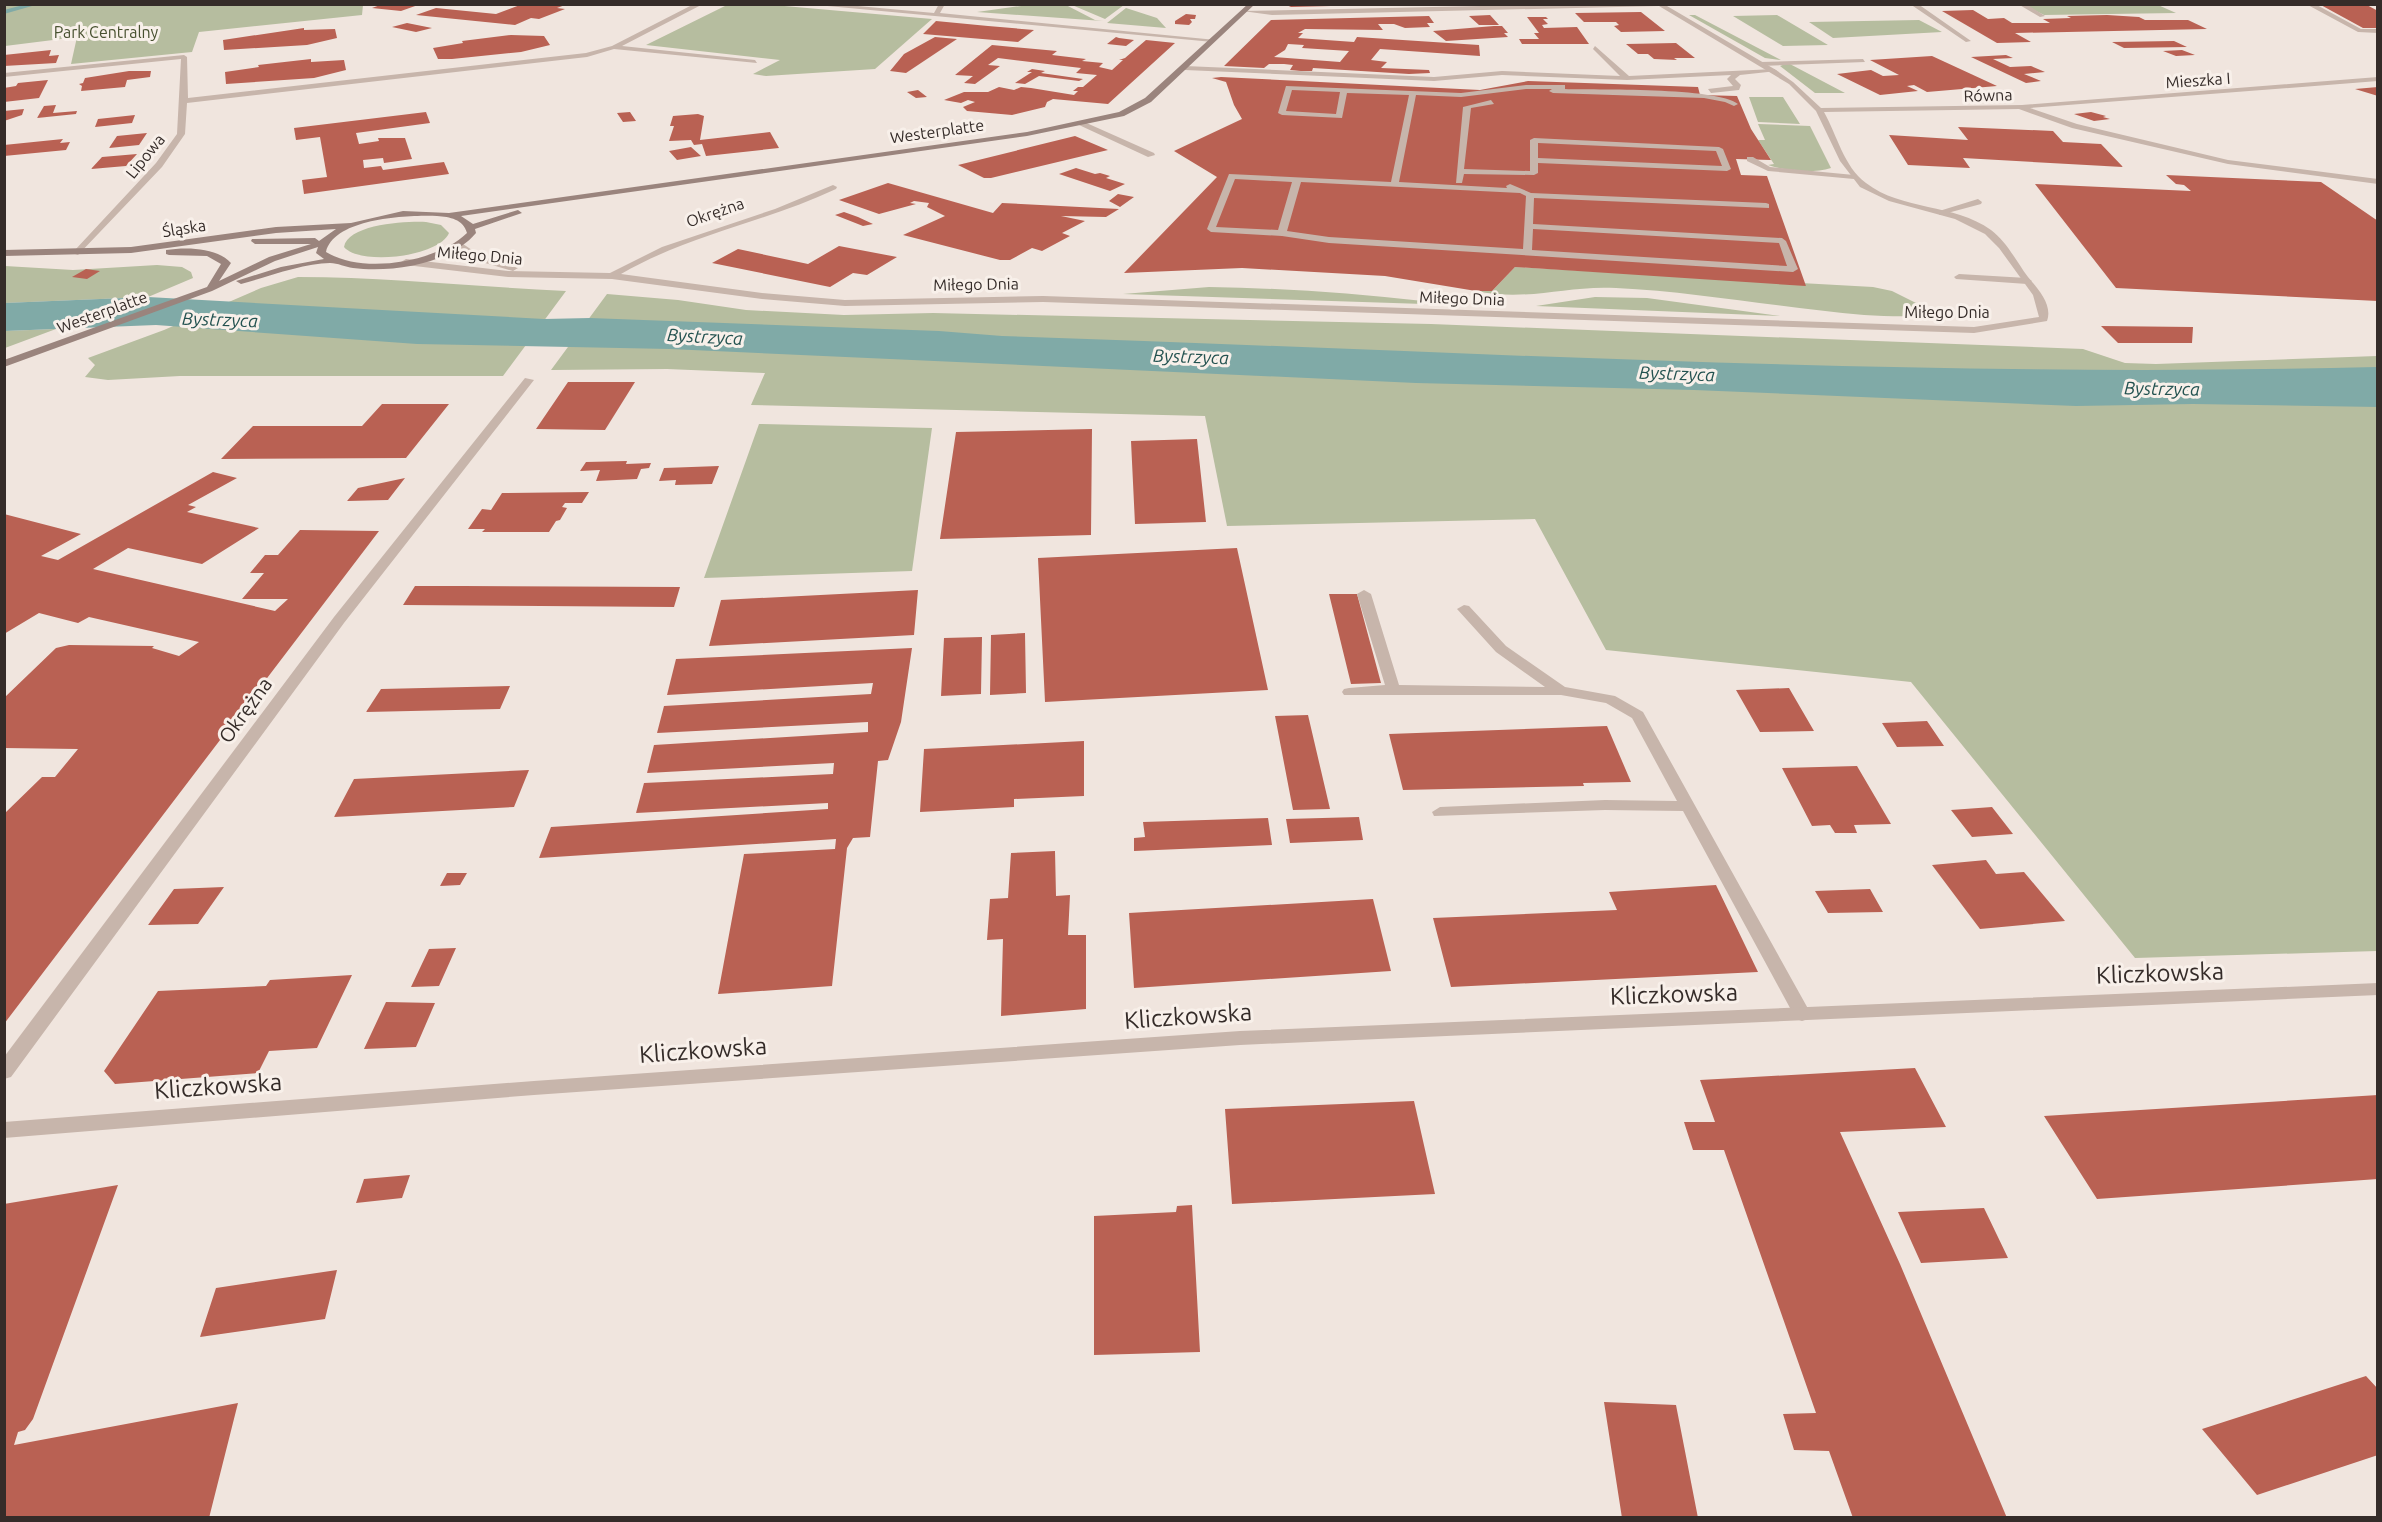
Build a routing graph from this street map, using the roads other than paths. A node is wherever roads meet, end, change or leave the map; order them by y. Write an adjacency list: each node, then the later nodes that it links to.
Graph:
1 (700, 4): 16 (street)
2 (809, 4): 11 (street)
3 (942, 4): 11 (street)
4 (1252, 4): 10 (street, Westerplatte)
5 (1688, 4): 9 (street)
6 (1913, 4): 15 (street)
7 (2021, 4): 12 (street)
8 (2309, 4): 13 (street)
9 (1660, 5): 10 (street); 20 (street)
10 (1245, 11): 14 (street, Westerplatte)
11 (936, 15): 14 (street)
12 (2042, 16)
13 (2378, 31)
14 (1213, 40): 21 (street, Westerplatte)
15 (1968, 41)
16 (614, 47): 19 (street); 31 (street)
17 (1595, 48): 25 (street)
18 (1863, 61): 20 (street)
19 (755, 62)
20 (1761, 64): 22 (street)
21 (1185, 68): 25 (street); 35 (street, Westerplatte)
22 (1774, 71): 23 (street); 34 (street)
23 (1737, 74): 25 (street); 29 (street)
24 (4, 75): 31 (street, Lipowa)
25 (1627, 78)
26 (2378, 79): 33 (street, Mieszka I)
27 (1562, 87): 30 (street)
28 (1344, 90): 28 (street); 30 (street)
29 (1700, 92)
30 (1413, 93): 44 (street)
31 (184, 101): 63 (street, Lipowa)
32 (1734, 104): 39 (street)
33 (2020, 106): 34 (street, Równa); 43 (street, Równa)
34 (1819, 110): 41 (street)
35 (1082, 123): 36 (street); 48 (street, Westerplatte)
36 (1151, 155)
37 (1750, 159): 41 (street)
38 (1534, 160): 38 (street); 40 (street)
39 (1460, 171): 40 (street); 46 (street)
40 (1510, 174): 47 (street)
41 (1854, 177): 52 (street, Miłego Dnia)
42 (1297, 180): 44 (street); 57 (street); 57 (street)
43 (2378, 182)
44 (1394, 185): 46 (street)
45 (833, 187): 68 (street, Okrężna)
46 (1459, 188): 47 (street)
47 (1519, 191): 49 (street)
48 (586, 195): 53 (street, Westerplatte); 56 (street, Westerplatte)
49 (1530, 195): 51 (street); 55 (street)
50 (1978, 202): 52 (street)
51 (1766, 206)
52 (1941, 212): 70 (street, Miłego Dnia)
53 (449, 215): 54 (street, Westerplatte); 56 (street)
54 (353, 225): 58 (street, Westerplatte); 60 (street, Śląska)
55 (1528, 226): 62 (street); 62 (street)
56 (472, 227): 59 (street)
57 (1282, 233): 62 (street)
58 (323, 242): 60 (street, Śląska); 65 (street); 71 (street, Westerplatte)
59 (460, 245): 66 (street, Westerplatte); 67 (street, Miłego Dnia)
60 (153, 248): 61 (street)
61 (132, 250): 63 (street); 71 (street)
62 (1527, 251)
63 (78, 252): 64 (street)
64 (4, 253)
65 (331, 260): 66 (street, Westerplatte); 71 (street, Westerplatte)
66 (406, 262): 67 (street, Miłego Dnia)
67 (552, 275): 68 (street, Miłego Dnia)
68 (612, 276): 70 (street, Miłego Dnia)
69 (1959, 277): 70 (street)
70 (2027, 281)
71 (209, 289): 72 (street, Westerplatte)
72 (4, 364)
73 (529, 380): 83 (street, Okrężna)
74 (1364, 594): 76 (street)
75 (1464, 609): 77 (street)
76 (1393, 689): 77 (street); 78 (street)
77 (1561, 691): 79 (street)
78 (1349, 692)
79 (1688, 806): 80 (street); 82 (street)
80 (1440, 812)
81 (2378, 989): 82 (street, Kliczkowska)
82 (1802, 1014): 84 (street, Kliczkowska)
83 (4, 1072)
84 (4, 1130)

